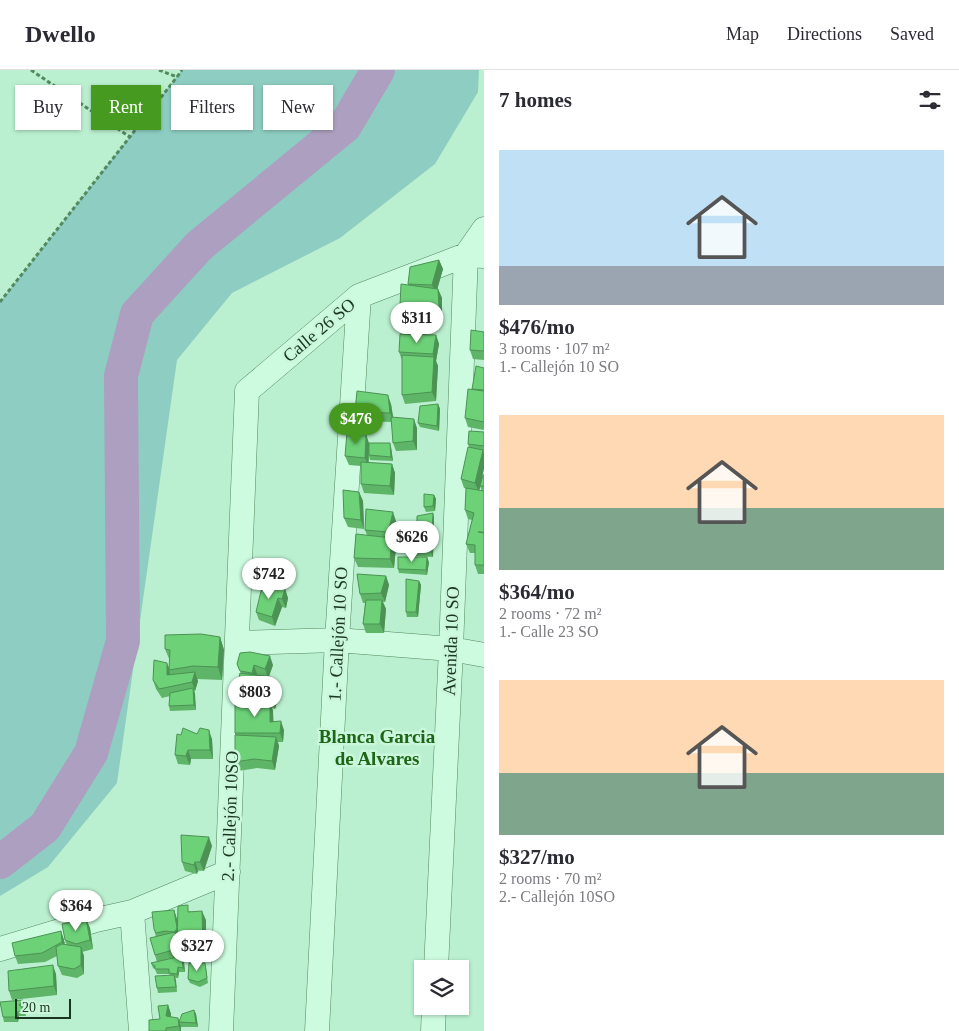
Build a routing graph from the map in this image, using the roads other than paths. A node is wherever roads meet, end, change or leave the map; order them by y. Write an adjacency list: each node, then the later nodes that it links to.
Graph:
1 (484, 229): 2 (street)
2 (475, 255): 3 (street, Calle 26 SO); 7 (street, Avenida 10 SO)
3 (360, 296): 4 (street, Calle 26 SO); 5 (street, 1.- Callejón 10 SO)
4 (247, 391): 6 (street, 2.- Callejón 10SO)
5 (337, 640): 6 (street); 7 (street); 16 (street, 1.- Callejón 10 SO)
6 (237, 643): 9 (street, 2.- Callejón 10SO)
7 (451, 649): 8 (street); 12 (street, Avenida 10 SO)
8 (484, 655)
9 (228, 872): 10 (street); 15 (street, 2.- Callejón 10SO)
10 (132, 912): 11 (street); 14 (street)
11 (0, 949)
12 (436, 960)
13 (434, 1015): 17 (street)
14 (141, 1031)
15 (221, 1031)
16 (317, 1031)
17 (433, 1031)

